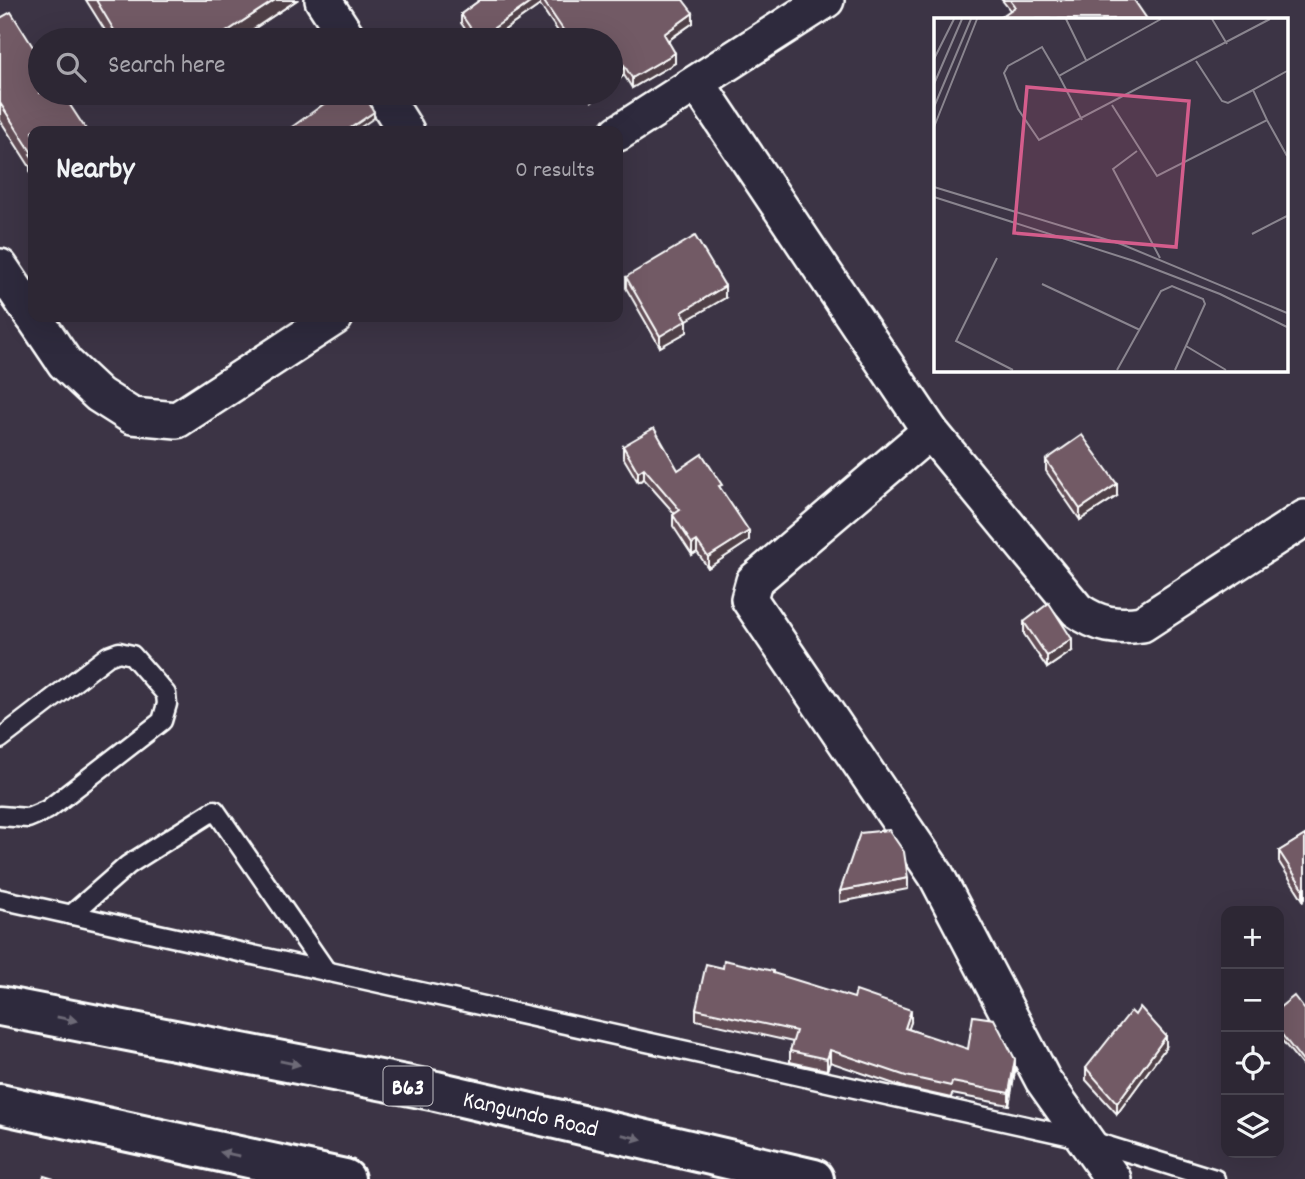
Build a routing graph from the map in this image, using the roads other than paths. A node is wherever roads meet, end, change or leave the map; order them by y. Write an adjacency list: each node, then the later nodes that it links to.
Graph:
1 (324, 0): 3 (street)
2 (827, 0): 4 (street)
3 (342, 28)
4 (697, 83): 7 (street); 12 (street)
5 (390, 105): 6 (street)
6 (403, 126)
7 (623, 130)
8 (0, 267): 9 (street)
9 (28, 309)
10 (37, 322): 11 (street)
11 (327, 322)
12 (930, 431): 13 (street); 21 (street)
13 (1305, 518)
14 (0, 739): 15 (lane)
15 (0, 816)
16 (0, 900): 17 (lane)
17 (71, 915): 18 (lane); 18 (lane)
18 (327, 972): 21 (lane)
19 (0, 1006): 23 (highway, Kangundo Road / B63, one-way to 23)
20 (0, 1104): 22 (highway, one-way to 20)
21 (1085, 1139): 24 (street); 25 (lane)
22 (345, 1179)
23 (814, 1179)
24 (1114, 1179)
25 (1215, 1179)

